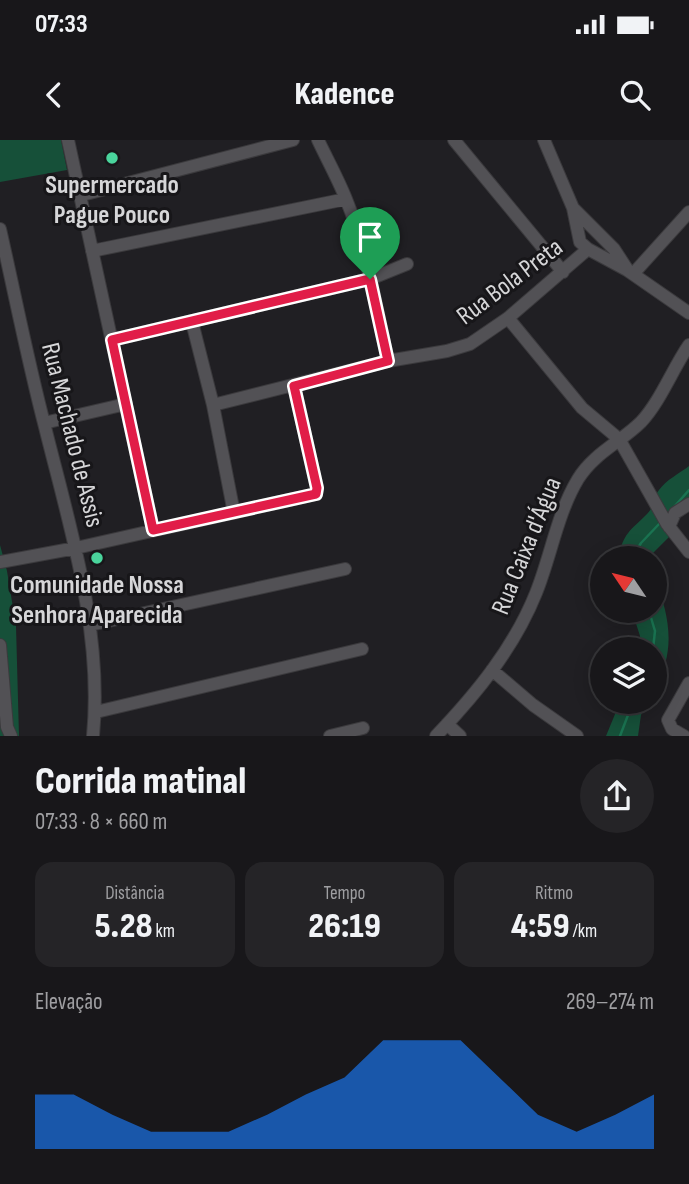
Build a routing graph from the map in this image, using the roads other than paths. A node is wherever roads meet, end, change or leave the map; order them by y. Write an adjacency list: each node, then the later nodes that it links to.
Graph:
1 (68, 140): 6 (street)
2 (293, 140): 6 (street)
3 (318, 140): 7 (street)
4 (454, 140): 18 (street)
5 (544, 140): 8 (street)
6 (82, 195): 15 (street)
7 (346, 199): 15 (street); 20 (street)
8 (573, 208): 10 (street); 12 (street)
9 (689, 212): 19 (street)
10 (590, 226): 12 (street); 14 (street)
11 (0, 229): 30 (street, Rua Machado de Assis)
12 (578, 236): 13 (street)
13 (588, 249): 16 (street); 18 (street, Rua Bola Preta)
14 (614, 249): 16 (street); 19 (street)
15 (92, 251): 24 (street)
16 (603, 258): 19 (street)
17 (407, 264): 20 (street)
18 (563, 272): 22 (street, Rua Bola Preta)
19 (630, 272): 21 (street)
20 (370, 279): 23 (street); 26 (street)
21 (689, 313)
22 (508, 318): 26 (street, Rua Bola Preta); 31 (street)
23 (192, 323): 24 (street); 29 (street)
24 (112, 340): 28 (street)
25 (689, 345): 31 (street, Rua Caixa d'Água)
26 (388, 361): 27 (street, Rua Bola Preta)
27 (294, 386): 29 (street, Rua Bola Preta); 33 (street)
28 (125, 404): 30 (street); 35 (street)
29 (213, 405): 33 (street)
30 (44, 423): 36 (street, Rua Machado de Assis)
31 (619, 439): 34 (street); 43 (street, Rua Caixa d'Água)
32 (689, 504): 34 (street)
33 (234, 513): 35 (street)
34 (666, 521): 37 (street)
35 (153, 530): 36 (street)
36 (76, 548): 38 (street); 40 (street, Rua Machado de Assis)
37 (689, 552)
38 (0, 562)
39 (345, 569): 40 (street)
40 (90, 625): 45 (street, Rua Machado de Assis)
41 (0, 645): 48 (street)
42 (362, 649): 45 (street)
43 (492, 670): 46 (street, Rua Caixa d'Água); 53 (street)
44 (689, 683): 54 (street)
45 (96, 712): 49 (street, Rua Machado de Assis)
46 (447, 724): 51 (street, Rua Caixa d'Água); 52 (street)
47 (363, 727): 50 (street)
48 (11, 736)
49 (93, 736)
50 (330, 736)
51 (436, 736)
52 (460, 736)
53 (577, 736)
54 (684, 736)

